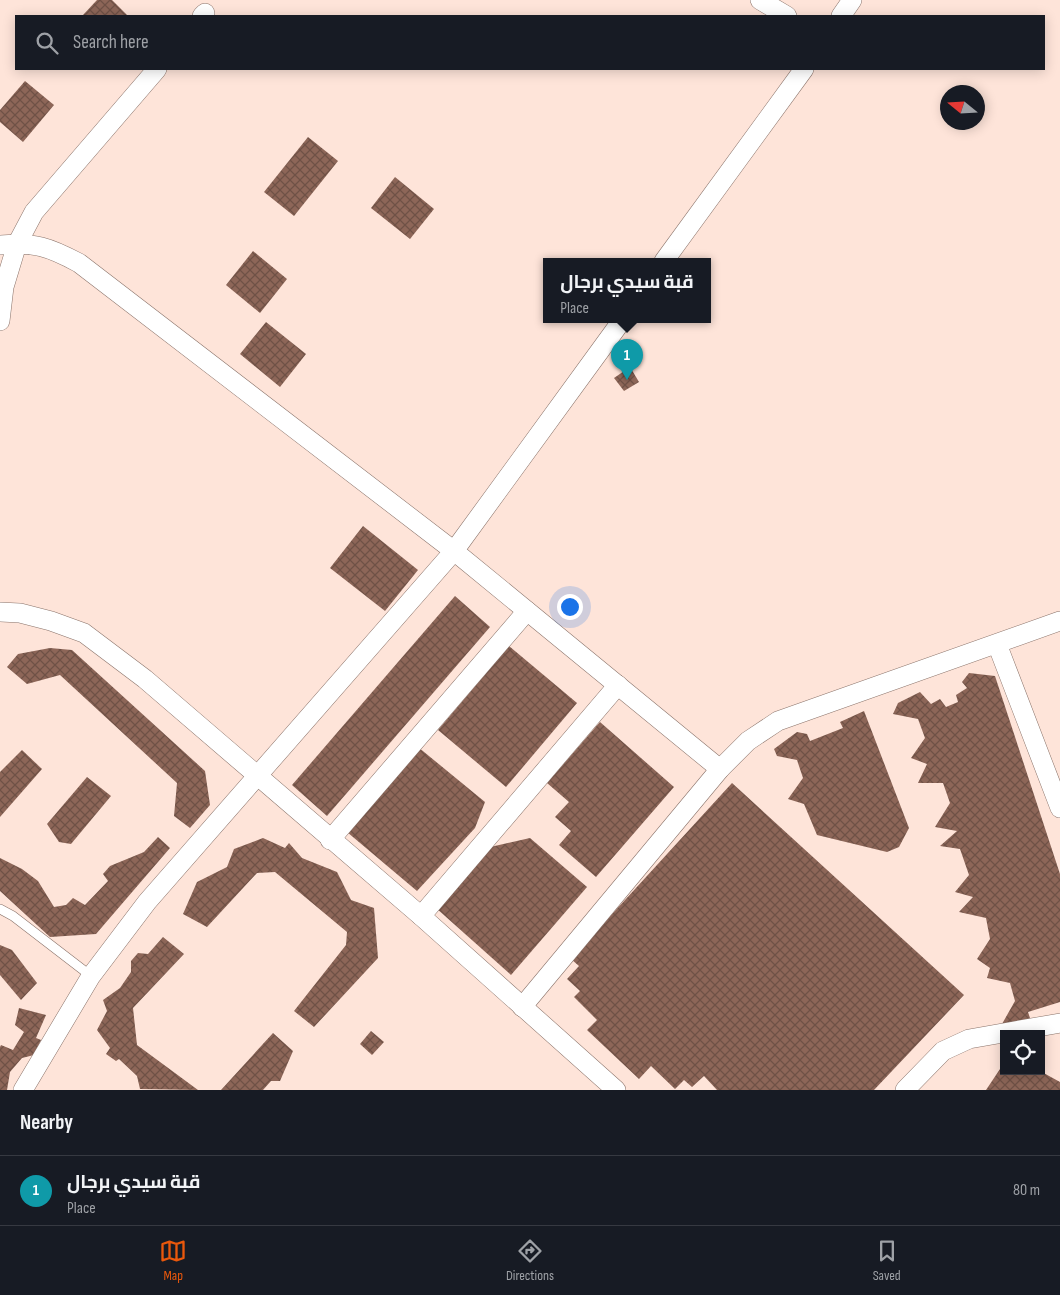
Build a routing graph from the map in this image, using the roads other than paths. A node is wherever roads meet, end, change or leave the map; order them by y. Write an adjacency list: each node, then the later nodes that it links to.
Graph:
1 (760, 0): 3 (street)
2 (852, 0): 4 (street)
3 (785, 15)
4 (842, 15)
5 (156, 70): 7 (street)
6 (803, 70): 8 (street)
7 (9, 244): 9 (street); 11 (street)
8 (666, 258)
9 (0, 321)
10 (619, 323): 11 (street)
11 (454, 551): 12 (street); 19 (street)
12 (527, 611): 16 (street); 21 (street)
13 (0, 612): 19 (street)
14 (1060, 621): 15 (street)
15 (997, 644): 17 (street); 18 (street)
16 (618, 685): 17 (street); 23 (street)
17 (720, 769): 25 (street)
18 (1053, 769): 20 (street)
19 (257, 776): 21 (street); 24 (street)
20 (1060, 808)
21 (330, 840): 23 (street)
22 (0, 910): 24 (lane)
23 (421, 916): 25 (street)
24 (91, 976): 27 (street)
25 (522, 1007): 28 (street)
26 (1060, 1024): 29 (street)
27 (23, 1090)
28 (616, 1090)
29 (905, 1090)

